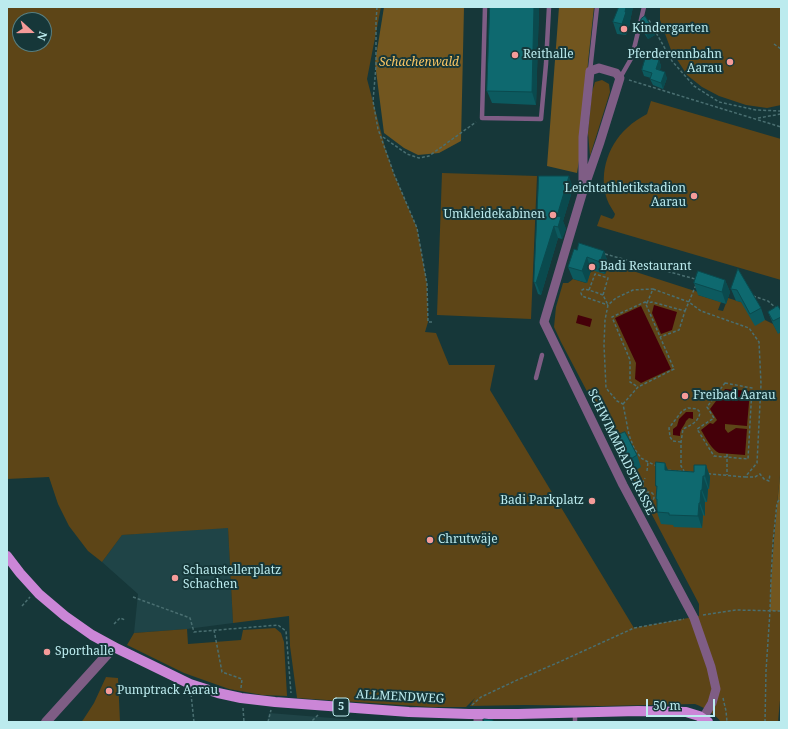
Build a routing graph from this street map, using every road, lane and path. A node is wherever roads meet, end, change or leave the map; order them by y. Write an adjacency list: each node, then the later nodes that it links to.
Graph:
1 (377, 7): 14 (path)
2 (485, 7): 11 (lane)
3 (549, 7): 11 (lane)
4 (597, 7): 8 (lane)
5 (643, 8): 9 (lane); 10 (path)
6 (774, 44): 7 (path)
7 (781, 49)
8 (590, 71): 9 (street); 15 (street, SCHWIMMBADSTRASSE)
9 (620, 78): 12 (path); 15 (street, SCHWIMMBADSTRASSE)
10 (781, 112): 12 (path)
11 (482, 118): 14 (path)
12 (756, 118): 13 (path)
13 (781, 127)
14 (382, 136): 28 (path)
15 (583, 191): 51 (street, SCHWIMMBADSTRASSE)
16 (598, 252): 22 (path)
17 (653, 288): 21 (path); 22 (path); 23 (path)
18 (589, 290): 20 (path); 20 (path); 23 (path)
19 (747, 294): 25 (path)
20 (603, 295): 23 (path)
21 (646, 302): 24 (path); 27 (path); 29 (path)
22 (688, 302): 24 (path); 34 (path)
23 (608, 305): 26 (path)
24 (685, 311): 29 (path)
25 (779, 312)
26 (606, 316): 27 (path); 35 (path)
27 (612, 317): 32 (path)
28 (434, 322)
29 (660, 337): 32 (path)
30 (542, 355): 31 (lane)
31 (536, 378)
32 (638, 387): 35 (path)
33 (752, 391): 34 (path); 38 (path); 38 (path)
34 (761, 392): 48 (path)
35 (623, 404): 39 (path)
36 (681, 442): 36 (path); 43 (path)
37 (727, 454): 38 (path)
38 (727, 457): 47 (path)
39 (648, 462): 40 (path); 41 (path)
40 (673, 470): 42 (path); 45 (path)
41 (647, 471)
42 (679, 471): 43 (path); 46 (path)
43 (684, 472): 47 (path)
44 (770, 474): 48 (path)
45 (672, 475)
46 (679, 475)
47 (727, 475): 48 (path)
48 (745, 476)
49 (645, 478): 50 (path)
50 (642, 484): 51 (path); 52 (path)
51 (624, 487): 60 (street, SCHWIMMBADSTRASSE)
52 (647, 492): 52 (path)
53 (781, 497): 58 (path)
54 (7, 556): 64 (main road, 5)
55 (31, 596): 57 (path)
56 (133, 598): 63 (path)
57 (22, 606)
58 (770, 611): 59 (path); 60 (path); 81 (path)
59 (781, 611)
60 (694, 618): 72 (path); 74 (street, SCHWIMMBADSTRASSE)
61 (125, 620): 62 (path)
62 (114, 624)
63 (214, 630): 68 (path); 69 (path)
64 (114, 647): 67 (main road, ALLMENDWEG / 5); 75 (street)
65 (92, 651): 66 (path)
66 (81, 653)
67 (190, 684): 69 (main road, ALLMENDWEG / 5); 76 (path)
68 (240, 692)
69 (292, 703): 72 (main road, ALLMENDWEG / 5)
70 (271, 710): 77 (path)
71 (318, 715): 78 (path)
72 (475, 716): 73 (main road, ALLMENDWEG / 5)
73 (575, 717): 74 (main road, ALLMENDWEG / 5)
74 (705, 720)
75 (46, 722)
76 (194, 722)
77 (268, 722)
78 (303, 722)
79 (726, 722): 80 (path)
80 (730, 722)
81 (765, 722)

